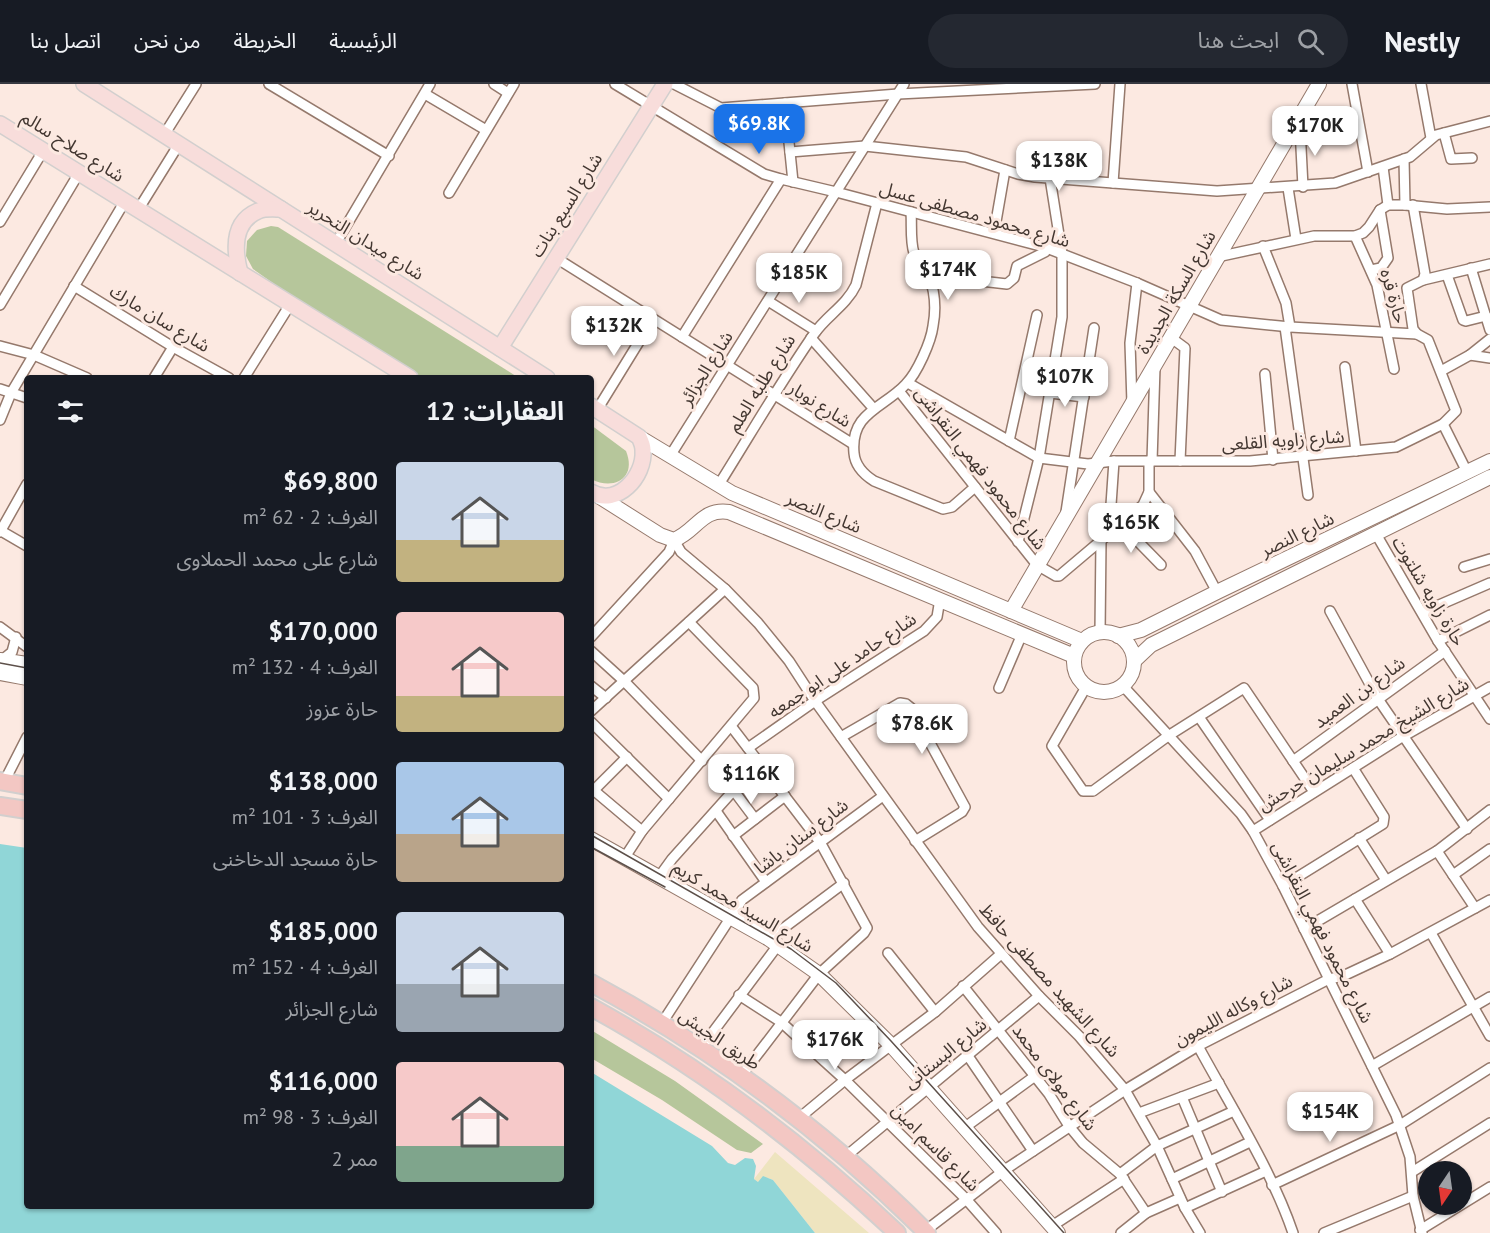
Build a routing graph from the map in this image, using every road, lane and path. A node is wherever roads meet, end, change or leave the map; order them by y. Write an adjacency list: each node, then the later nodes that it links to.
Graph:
1 (196, 84): 26 (street)
2 (269, 84): 32 (street)
3 (430, 84): 16 (street)
4 (494, 84): 15 (street)
5 (615, 84): 19 (street, شارع محمود مصطفى عسل)
6 (665, 84): 19 (main road, شارع السبع بنات)
7 (674, 84): 18 (street)
8 (904, 84): 17 (street, شارع الجزائر)
9 (1095, 84): 17 (street)
10 (1120, 84): 42 (street)
11 (1318, 84): 23 (main road, شارع السكة الجديدة)
12 (1352, 84): 22 (street)
13 (1421, 84): 27 (street)
14 (89, 85): 26 (main road, شارع ميدان التحرير)
15 (511, 88): 24 (street)
16 (425, 94): 24 (street); 32 (street)
17 (898, 94): 18 (street); 29 (street, شارع الجزائر)
18 (785, 103): 31 (street)
19 (652, 106): 40 (street, شارع محمود مصطفى عسل); 65 (main road, شارع السبع بنات)
20 (1490, 121): 25 (street)
21 (0, 124): 30 (main road, شارع صلاح سالم)
22 (1358, 125): 23 (street); 37 (street)
23 (1297, 128): 43 (street); 45 (main road, شارع السكة الجديدة)
24 (486, 130): 47 (street)
25 (1444, 133): 27 (street); 33 (street)
26 (164, 135): 28 (main road, شارع ميدان التحرير)
27 (1431, 138): 34 (street)
28 (179, 144): 53 (main road, شارع ميدان التحرير); 54 (street)
29 (865, 146): 31 (street); 36 (street); 46 (street, شارع الجزائر)
30 (43, 151): 38 (main road, شارع صلاح سالم); 56 (street)
31 (790, 152): 41 (street)
32 (389, 156): 60 (street)
33 (1472, 158)
34 (1404, 159): 35 (street); 50 (street)
35 (1383, 167): 37 (street); 51 (street)
36 (1005, 170): 39 (street); 57 (street)
37 (1368, 172): 43 (street)
38 (79, 173): 48 (main road, شارع صلاح سالم); 77 (street)
39 (1050, 178): 42 (street); 63 (street)
40 (781, 179): 41 (street, شارع محمود مصطفى عسل); 87 (street)
41 (793, 182): 46 (street, شارع محمود مصطفى عسل)
42 (1113, 183): 45 (street)
43 (1303, 187): 44 (street)
44 (1288, 188): 45 (street); 59 (street)
45 (1257, 189): 64 (main road, شارع السكة الجديدة)
46 (836, 192): 49 (street, شارع محمود مصطفى عسل); 75 (street, شارع الجزائر)
47 (449, 193)
48 (125, 201): 54 (main road); 74 (street)
49 (877, 203): 55 (street, شارع محمود مصطفى عسل); 86 (street, شارع طلبه العلم)
50 (1409, 205): 51 (street); 52 (street); 72 (street)
51 (1384, 207): 58 (street); 68 (street)
52 (1490, 207)
53 (281, 209): 60 (main road, شارع ميدان التحرير); 69 (main road)
54 (138, 210): 69 (main road)
55 (911, 212): 57 (street, شارع محمود مصطفى عسل); 71 (street)
56 (0, 222)
57 (994, 233): 62 (street, شارع محمود مصطفى عسل)
58 (1355, 236): 59 (street); 68 (street, حارة قره)
59 (1296, 239): 61 (street)
60 (336, 243): 92 (main road, شارع ميدان التحرير)
61 (1263, 246): 64 (street); 82 (street)
62 (1047, 248): 63 (street, شارع محمود مصطفى عسل); 71 (street)
63 (1062, 254): 73 (street, شارع محمود مصطفى عسل); 112 (street)
64 (1217, 257): 78 (main road, شارع السكة الجديدة)
65 (556, 258): 80 (street, شارع نوبار); 92 (main road, شارع السبع بنات)
66 (1490, 264): 67 (street)
67 (1471, 268): 70 (street); 81 (street)
68 (1371, 270): 84 (street, حارة قره)
69 (240, 273): 76 (main road)
70 (1447, 274): 72 (street); 81 (street)
71 (928, 275): 108 (street)
72 (1423, 280): 85 (street)
73 (1137, 283): 78 (street, شارع محمود مصطفى عسل); 116 (street)
74 (74, 286): 91 (street, شارع سان مارك); 93 (street)
75 (768, 301): 86 (street); 97 (street, شارع الجزائر)
76 (291, 303): 105 (street); 106 (main road)
77 (0, 305)
78 (1188, 307): 82 (street, شارع محمود مصطفى عسل); 88 (main road, شارع السكة الجديدة)
79 (1037, 315): 122 (street)
80 (653, 319): 87 (street, شارع نوبار); 117 (street)
81 (1488, 322)
82 (1288, 327): 84 (street, شارع محمود مصطفى عسل); 126 (street)
83 (1095, 328): 115 (street)
84 (1388, 333): 85 (street, شارع محمود مصطفى عسل); 99 (street, حارة قره)
85 (1417, 334): 100 (street)
86 (813, 335): 113 (street, شارع طلبه العلم); 118 (street)
87 (682, 337): 97 (street, شارع نوبار)
88 (1170, 337): 96 (main road, شارع السكة الجديدة); 131 (street)
89 (1490, 339): 94 (street)
90 (0, 346): 93 (street)
91 (173, 347): 103 (street); 104 (street, شارع سان مارك)
92 (500, 348): 107 (main road, شارع ميدان التحرير)
93 (34, 355): 102 (street); 111 (street)
94 (1470, 355): 95 (street); 100 (street)
95 (1490, 358)
96 (1155, 364): 116 (main road, شارع السكة الجديدة); 130 (street)
97 (727, 366): 113 (street, شارع نوبار); 125 (street, شارع الجزائر)
98 (1345, 367): 124 (street)
99 (1394, 369)
100 (1441, 371): 120 (street, شارع زاويه القلعى)
101 (1265, 374): 128 (street)
102 (80, 375)
103 (156, 375)
104 (224, 375)
105 (246, 375)
106 (400, 375)
107 (542, 375)
108 (908, 383): 110 (street); 122 (street)
109 (0, 389): 111 (street)
110 (899, 391): 118 (street); 138 (street, شارع محمود فهمي النقراشى)
111 (11, 393): 114 (street); 119 (street)
112 (1050, 393): 115 (street); 127 (street)
113 (774, 395): 123 (street, شارع نوبار); 137 (street, شارع طلبه العلم)
114 (24, 397)
115 (1084, 397): 133 (street)
116 (1132, 403): 134 (main road, شارع السكة الجديدة)
117 (594, 408): 121 (main road)
118 (874, 409): 123 (street)
119 (0, 420)
120 (1443, 424): 124 (street, شارع زاويه القلعى); 135 (street)
121 (639, 436): 125 (main road); 141 (main road)
122 (1009, 441): 127 (street)
123 (853, 444): 138 (street)
124 (1356, 451): 126 (street, شارع زاويه القلعى)
125 (670, 456): 137 (main road)
126 (1303, 457): 128 (street, شارع زاويه القلعى); 142 (street)
127 (1039, 458): 133 (street, شارع زاويه القلعى); 149 (street)
128 (1273, 460): 131 (street, شارع زاويه القلعى)
129 (1114, 461): 130 (street, شارع زاويه القلعى); 134 (street, شارع زاويه القلعى); 147 (street)
130 (1151, 461): 131 (street, شارع زاويه القلعى); 140 (street)
131 (1180, 461)
132 (1490, 461): 135 (main road, شارع النصر)
133 (1074, 462): 134 (street, شارع زاويه القلعى); 143 (street)
134 (1098, 462): 143 (main road, شارع السكة الجديدة)
135 (1467, 472): 157 (main road, شارع النصر)
136 (1490, 477): 146 (main road, شارع النصر)
137 (718, 486): 159 (main road, شارع النصر)
138 (975, 487): 149 (street, شارع محمود فهمي النقراشى)
139 (24, 489): 145 (street)
140 (1149, 492): 144 (street); 157 (street)
141 (595, 494): 148 (main road)
142 (1308, 495)
143 (1066, 517): 152 (main road, شارع السكة الجديدة)
144 (1121, 524): 147 (street); 153 (street)
145 (1, 531): 150 (street)
146 (1376, 534): 161 (street, حارة زاويه شلتوت); 176 (main road, شارع النصر)
147 (1105, 537): 152 (street); 165 (street)
148 (674, 540): 156 (street); 158 (main road, شارع النصر); 166 (street)
149 (1018, 542): 152 (street, شارع محمود فهمي النقراشى)
150 (24, 544)
151 (1490, 559): 154 (street)
152 (1037, 565): 159 (main road, شارع السكة الجديدة)
153 (1161, 565)
154 (1464, 567)
155 (1490, 583): 161 (street)
156 (725, 589): 163 (street); 189 (street)
157 (1217, 592): 168 (main road, شارع النصر)
158 (940, 599): 167 (main road, شارع النصر); 189 (street, شارع حامد على ابو جمعه)
159 (1011, 611): 170 (main road, شارع النصر)
160 (1330, 611): 188 (street)
161 (1423, 612): 171 (street, حارة زاويه شلتوت)
162 (1490, 615): 171 (street)
163 (689, 622): 180 (street); 194 (street)
164 (0, 627): 169 (street)
165 (1100, 633): 168 (main road); 170 (main road)
166 (594, 634)
167 (1022, 634): 175 (main road, شارع النصر); 185 (street)
168 (1118, 636): 176 (main road)
169 (16, 637): 172 (street); 177 (street)
170 (1082, 641): 175 (main road)
171 (1438, 641): 173 (street, حارة زاويه شلتوت)
172 (24, 644)
173 (1444, 651): 186 (street, حارة زاويه شلتوت); 188 (street, شارع بن العميد)
174 (594, 654): 180 (street)
175 (1074, 656): 182 (main road)
176 (1134, 661): 181 (main road)
177 (1, 664): 178 (main road); 179 (main road)
178 (24, 664)
179 (24, 676)
180 (624, 681): 187 (street); 201 (street)
181 (1123, 686): 182 (main road); 195 (street, شارع محمود فهمي النقراشى)
182 (1086, 687): 195 (street)
183 (1490, 687): 186 (street, شارع الشيخ محمد سليمان حرحش)
184 (594, 688): 187 (street)
185 (999, 688)
186 (1474, 695): 192 (street, حارة زاويه شلتوت); 197 (street, شارع الشيخ محمد سليمان حرحش)
187 (606, 698): 190 (street)
188 (1378, 699): 197 (street); 202 (street, شارع بن العميد)
189 (815, 701): 196 (street, شارع الشهيد مصطفى حافظ); 199 (street, شارع حامد على ابو جمعه)
190 (594, 708)
191 (1199, 717): 195 (street); 202 (street); 219 (street)
192 (1490, 719)
193 (594, 725): 200 (street)
194 (731, 726): 199 (street); 201 (street)
195 (1168, 736): 222 (street, شارع محمود فهمي النقراشى)
196 (841, 737): 212 (street, شارع الشهيد مصطفى حافظ); 226 (street)
197 (1402, 737): 204 (street, شارع الشيخ محمد سليمان حرحش); 220 (street)
198 (24, 742): 205 (street)
199 (748, 748): 203 (street)
200 (627, 757): 207 (street); 213 (street)
201 (702, 760): 213 (street)
202 (1293, 761): 210 (street)
203 (759, 762): 209 (street); 211 (street)
204 (1353, 768): 210 (street, شارع الشيخ محمد سليمان حرحش); 224 (street)
205 (2, 782): 206 (highway)
206 (24, 786)
207 (594, 787)
208 (594, 791): 221 (street)
209 (734, 791): 217 (street); 218 (street)
210 (1314, 792): 219 (street, شارع الشيخ محمد سليمان حرحش)
211 (785, 796): 218 (street); 227 (street)
212 (883, 796): 226 (street, شارع الشهيد مصطفى حافظ); 227 (street, شارع سنان باشا)
213 (669, 799): 221 (street)
214 (0, 806): 215 (highway)
215 (24, 810)
216 (1490, 810): 220 (street)
217 (716, 811): 223 (street); 232 (street)
218 (755, 819): 223 (street)
219 (1270, 820): 222 (street, شارع الشيخ محمد سليمان حرحش)
220 (1467, 829): 229 (street)
221 (642, 831): 230 (street)
222 (1253, 831): 236 (street, شارع محمود فهمي النقراشى)
223 (733, 836): 234 (street)
224 (1359, 838): 233 (street); 236 (street)
225 (594, 840): 230 (main road, شارع السيد محمد كريم)
226 (915, 841): 245 (street, شارع الشهيد مصطفى حافظ)
227 (820, 842): 234 (street, شارع سنان باشا); 235 (street)
228 (1490, 849): 231 (street)
229 (1437, 851): 231 (street); 233 (street)
230 (625, 857): 232 (main road, شارع السيد محمد كريم)
231 (1453, 875): 239 (street)
232 (659, 877): 240 (main road, شارع السيد محمد كريم)
233 (1386, 880): 237 (street)
234 (766, 882): 240 (street, شارع سنان باشا)
235 (844, 883): 243 (street); 247 (street)
236 (1283, 885): 241 (street, شارع محمود فهمي النقراشى)
237 (1355, 899): 241 (street); 246 (street)
238 (1490, 900): 239 (street, شارع وكاله الليمون)
239 (1475, 908): 242 (street, شارع وكاله الليمون)
240 (729, 919): 243 (main road, شارع السيد محمد كريم); 258 (street, شارع سنان باشا)
241 (1304, 928): 248 (street, شارع محمود فهمي النقراشى)
242 (1431, 933): 246 (street, شارع وكاله الليمون); 254 (street)
243 (773, 942): 247 (main road, شارع السيد محمد كريم); 251 (street)
244 (888, 953): 256 (street)
245 (1001, 954): 250 (street); 252 (street, شارع الشهيد مصطفى حافظ)
246 (1390, 954): 248 (street, شارع وكاله الليمون)
247 (819, 974): 257 (street); 261 (main road, شارع السيد محمد كريم)
248 (1329, 979): 262 (street, شارع وكاله الليمون); 265 (street, شارع محمود فهمي النقراشى)
249 (594, 985): 258 (highway, طريق الجيش)
250 (963, 986): 256 (street); 259 (street, شارع مولاى محمد)
251 (739, 995): 257 (street, شارع قاسم امين); 263 (street)
252 (1039, 996): 259 (street, شارع البستانى); 272 (street, شارع الشهيد مصطفى حافظ)
253 (1490, 997): 254 (street)
254 (1473, 1007): 260 (street); 265 (street)
255 (594, 1009): 305 (highway)
256 (935, 1012): 261 (street)
257 (780, 1022): 267 (street); 269 (street, شارع قاسم امين)
258 (662, 1023): 263 (highway, طريق الجيش)
259 (999, 1030): 264 (street, شارع البستانى); 268 (street, شارع مولاى محمد)
260 (1490, 1036)
261 (891, 1045): 269 (street); 271 (main road, شارع السيد محمد كريم)
262 (1198, 1046): 270 (street); 272 (street, شارع وكاله الليمون)
263 (701, 1048): 267 (highway, طريق الجيش)
264 (968, 1056): 271 (street, شارع البستانى); 274 (street)
265 (1372, 1066): 280 (street, شارع محمود فهمي النقراشى)
266 (1490, 1068): 280 (street)
267 (741, 1076): 277 (highway, طريق الجيش)
268 (1035, 1076): 274 (street); 281 (street, شارع مولاى محمد)
269 (845, 1080): 277 (street); 278 (street, شارع قاسم امين)
270 (1219, 1083): 273 (street); 275 (street)
271 (929, 1088): 278 (street, شارع البستانى); 282 (main road, شارع السيد محمد كريم)
272 (1125, 1090): 276 (street, شارع الشهيد مصطفى حافظ); 281 (street, شارع وكاله الليمون)
273 (1182, 1097): 276 (street); 283 (street)
274 (1000, 1102): 282 (street); 286 (street)
275 (1234, 1111): 283 (street); 284 (street)
276 (1139, 1113): 285 (street, شارع الشهيد مصطفى حافظ)
277 (798, 1119): 287 (highway, طريق الجيش)
278 (886, 1122): 287 (street, شارع البستانى); 299 (street, شارع قاسم امين)
279 (1490, 1123): 291 (street)
280 (1400, 1125): 291 (street, شارع محمود فهمي النقراشى); 294 (street)
281 (1069, 1126): 286 (street, شارع وكاله الليمون); 292 (street, شارع مولاى محمد)
282 (964, 1128): 289 (main road, شارع السيد محمد كريم)
283 (1196, 1128): 285 (street); 288 (street)
284 (1250, 1142): 288 (street); 290 (street)
285 (1157, 1146): 292 (street); 293 (street, شارع الشهيد مصطفى حافظ)
286 (1033, 1151): 289 (street, شارع وكاله الليمون)
287 (845, 1157): 304 (highway, طريق الجيش)
288 (1210, 1161): 293 (street); 296 (street)
289 (1003, 1172): 299 (street, شارع وكاله الليمون); 302 (main road, شارع السيد محمد كريم)
290 (1266, 1172): 294 (street); 296 (street)
291 (1412, 1172): 297 (street, شارع محمود فهمي النقراشى)
292 (1122, 1176): 301 (street, شارع مولاى محمد); 302 (street)
293 (1172, 1179): 298 (street, شارع الشهيد مصطفى حافظ)
294 (1272, 1185): 309 (street)
295 (1490, 1187): 303 (street)
296 (1222, 1192): 300 (street)
297 (1413, 1196): 303 (street, شارع محمود فهمي النقراشى); 310 (street)
298 (1180, 1198): 300 (street, شارع الشهيد مصطفى حافظ); 301 (street)
299 (966, 1199): 304 (street, شارع وكاله الليمون); 306 (street, شارع قاسم امين)
300 (1185, 1208): 308 (street, شارع الشهيد مصطفى حافظ)
301 (1146, 1213): 307 (street)
302 (1055, 1230)
303 (1421, 1231)
304 (926, 1232)
305 (897, 1233)
306 (996, 1233)
307 (1121, 1233)
308 (1200, 1233)
309 (1293, 1233)
310 (1324, 1233)

